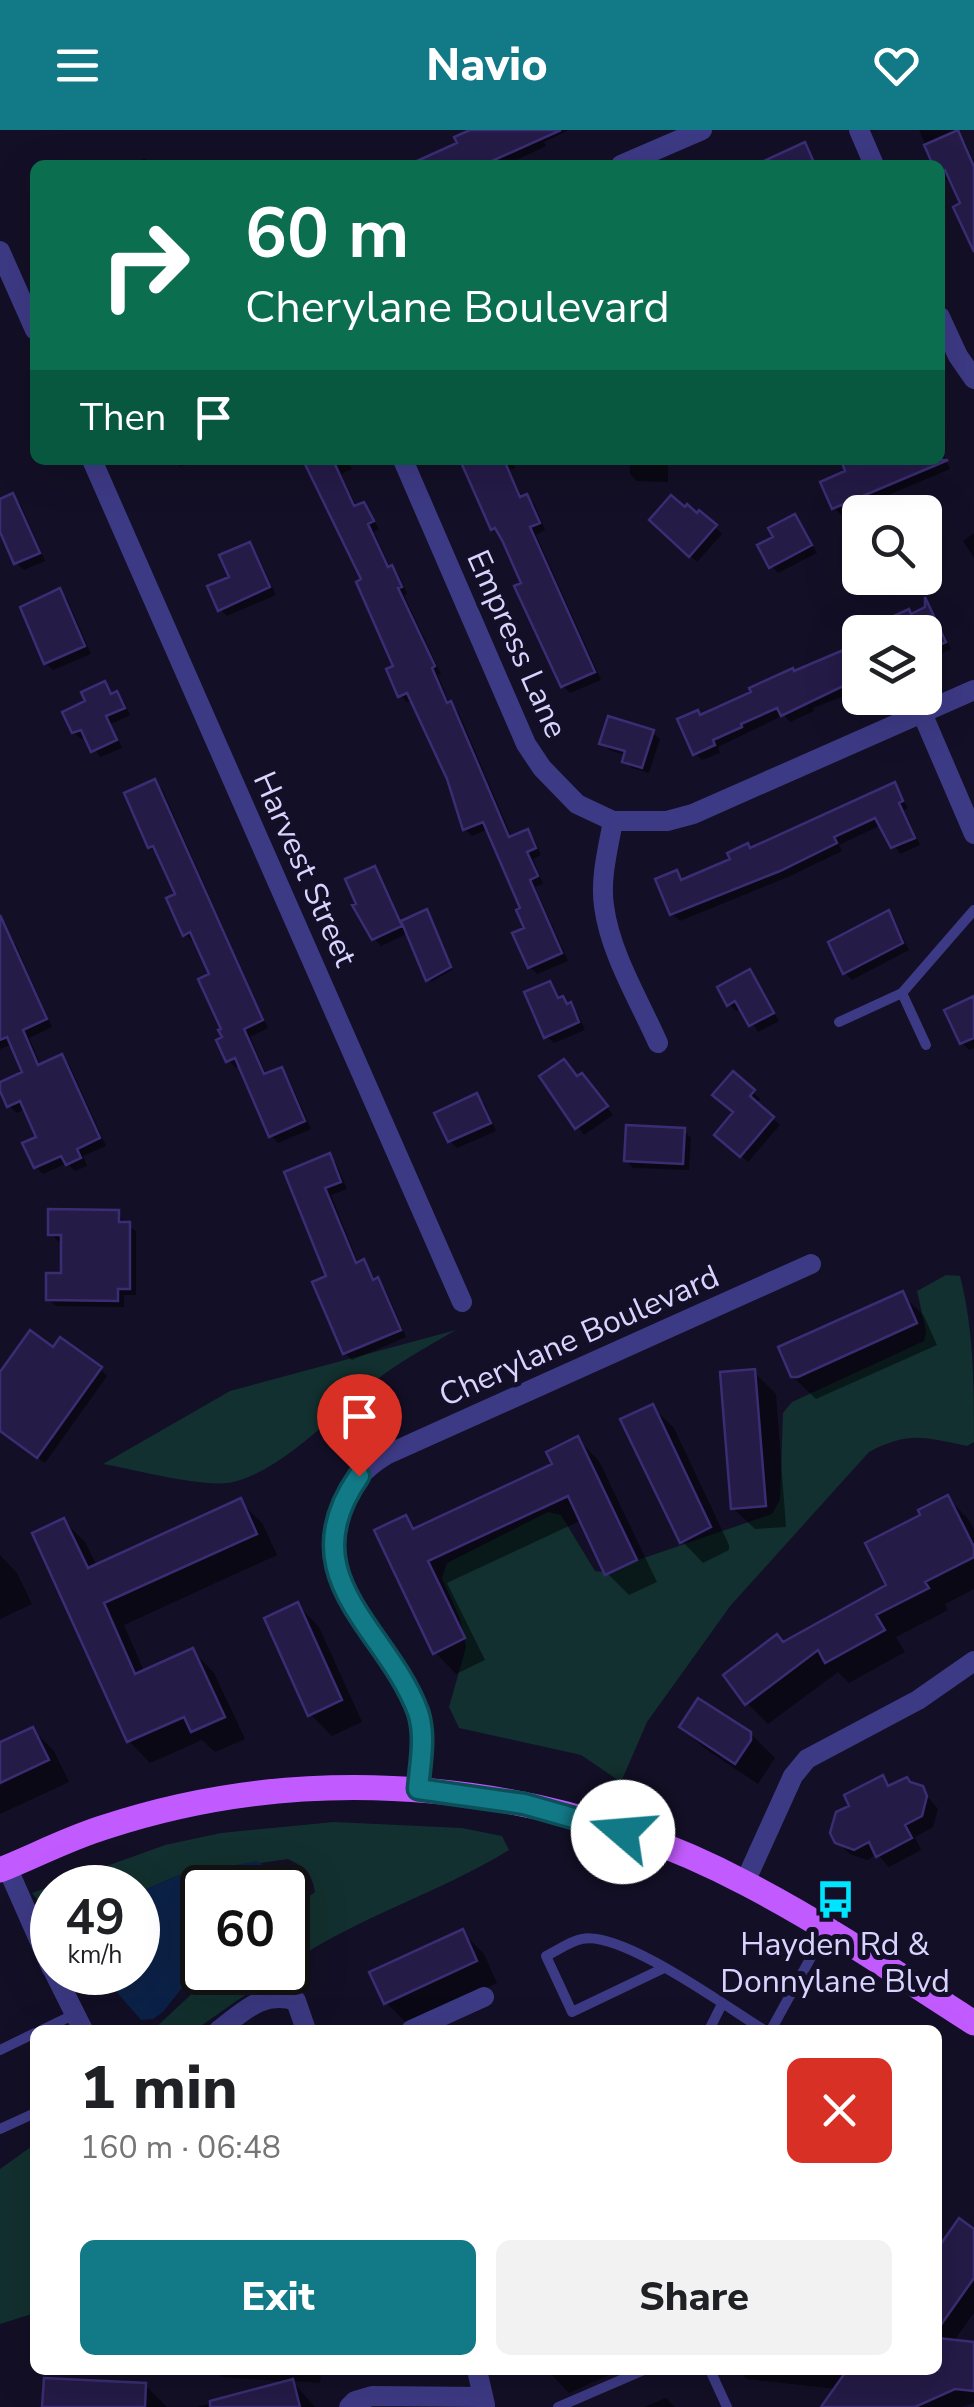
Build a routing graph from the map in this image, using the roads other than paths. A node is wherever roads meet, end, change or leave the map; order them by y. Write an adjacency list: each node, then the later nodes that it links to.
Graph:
1 (702, 130): 3 (street)
2 (858, 130): 4 (street)
3 (633, 160)
4 (872, 160)
5 (0, 251): 6 (street)
6 (30, 319)
7 (949, 360): 8 (street)
8 (974, 378)
9 (94, 465): 23 (street, Harvest Street)
10 (406, 465): 15 (street, Empress Lane)
11 (974, 690): 12 (street)
12 (942, 704)
13 (917, 715): 15 (street)
14 (923, 715): 16 (street)
15 (613, 821): 20 (street)
16 (974, 834)
17 (974, 910): 18 (lane)
18 (902, 992): 19 (lane); 21 (lane)
19 (838, 1022)
20 (658, 1043)
21 (926, 1045)
22 (811, 1264): 25 (street, Cherylane Boulevard)
23 (462, 1302)
24 (974, 1661): 27 (street)
25 (418, 1789): 26 (main road); 27 (main road)
26 (3, 1869): 28 (street)
27 (745, 1882): 29 (main road)
28 (30, 1924)
29 (827, 1930): 34 (main road); 41 (lane)
30 (664, 1968): 30 (lane); 33 (lane)
31 (59, 1995): 35 (street)
32 (484, 1997): 38 (street)
33 (722, 2004): 39 (lane); 40 (lane)
34 (974, 2023)
35 (67, 2025)
36 (226, 2025): 37 (street)
37 (304, 2025)
38 (422, 2025)
39 (712, 2025)
40 (759, 2025)
41 (771, 2025)
42 (30, 2035): 43 (lane)
43 (0, 2050)
44 (30, 2115): 45 (lane)
45 (0, 2129)
46 (478, 2375): 49 (street)
47 (632, 2375): 51 (lane)
48 (712, 2375): 52 (lane)
49 (484, 2402): 50 (street)
50 (349, 2407)
51 (558, 2407)
52 (727, 2407)

